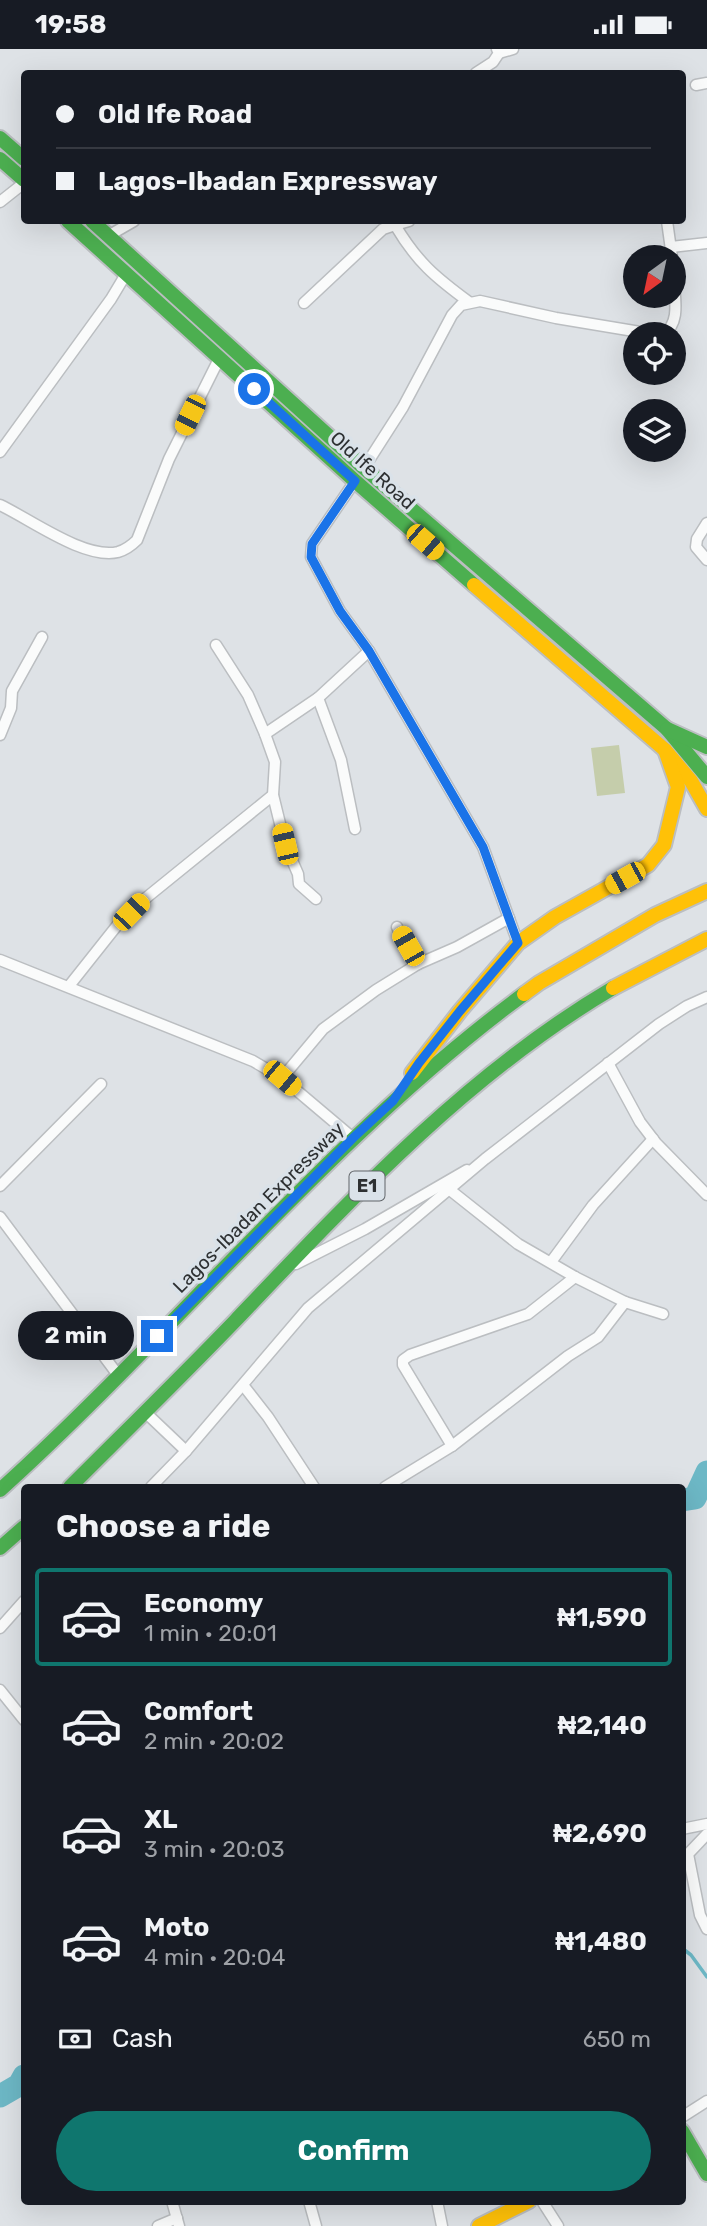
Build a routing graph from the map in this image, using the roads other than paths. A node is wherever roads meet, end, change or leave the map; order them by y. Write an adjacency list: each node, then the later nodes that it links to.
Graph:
1 (513, 49): 2 (street)
2 (498, 51): 3 (street)
3 (481, 70)
4 (0, 138): 5 (main road)
5 (21, 156)
6 (0, 159): 7 (main road)
7 (21, 178)
8 (21, 184): 9 (street)
9 (0, 202)
10 (71, 224): 20 (main road, Old Ife Road)
11 (95, 224): 16 (main road, Old Ife Road)
12 (129, 224): 16 (street)
13 (398, 224): 15 (street)
14 (667, 224): 18 (street)
15 (395, 225): 21 (street); 22 (street)
16 (108, 236): 25 (main road, Old Ife Road)
17 (707, 243): 19 (street)
18 (671, 245)
19 (686, 248)
20 (126, 274): 24 (main road, Old Ife Road); 26 (street)
21 (469, 302): 23 (street); 28 (street)
22 (304, 303)
23 (623, 329)
24 (220, 357): 27 (main road, Old Ife Road); 30 (street)
25 (335, 441): 27 (main road); 28 (main road, Old Ife Road)
26 (0, 452)
27 (324, 453): 29 (main road, Old Ife Road)
28 (364, 468): 37 (main road, Old Ife Road)
29 (355, 481): 35 (street); 41 (main road, Old Ife Road)
30 (0, 505)
31 (707, 523): 32 (street)
32 (707, 560)
33 (42, 637): 39 (street)
34 (216, 645): 38 (street)
35 (369, 651): 36 (street); 48 (street)
36 (318, 698): 38 (street); 45 (street)
37 (667, 729): 40 (main road); 42 (main road, Old Ife Road)
38 (265, 734): 43 (street)
39 (0, 735)
40 (707, 747)
41 (665, 750): 44 (main road, Old Ife Road); 51 (main road)
42 (707, 777)
43 (273, 795): 47 (street); 54 (street)
44 (707, 809)
45 (355, 829)
46 (707, 891): 59 (main road, Lagos-Ibadan Expressway / E1)
47 (316, 899)
48 (509, 918): 51 (street); 53 (street)
49 (397, 927): 53 (street)
50 (707, 939): 68 (main road, E1)
51 (518, 943): 59 (main road)
52 (0, 960): 54 (street)
53 (418, 964): 57 (street)
54 (69, 986): 57 (street)
55 (707, 997): 56 (street)
56 (608, 1063): 61 (street); 62 (street)
57 (282, 1078): 60 (street)
58 (101, 1084): 63 (street)
59 (393, 1101): 60 (main road, Lagos-Ibadan Expressway / E1)
60 (353, 1138): 72 (main road, Lagos-Ibadan Expressway / E1)
61 (653, 1139): 65 (street); 67 (street)
62 (485, 1159): 64 (street); 68 (street)
63 (0, 1185)
64 (450, 1190): 67 (street); 73 (street)
65 (707, 1195)
66 (0, 1217): 72 (street)
67 (551, 1262): 69 (street)
68 (281, 1272): 74 (main road, E1)
69 (575, 1277): 70 (street); 75 (street)
70 (625, 1302): 71 (street); 75 (street)
71 (663, 1314)
72 (118, 1375): 81 (main road, Lagos-Ibadan Expressway / E1)
73 (243, 1385): 76 (street); 79 (street)
74 (145, 1412): 76 (street); 77 (main road, E1)
75 (452, 1446): 80 (street)
76 (186, 1451): 78 (street)
77 (73, 1484)
78 (154, 1484)
79 (312, 1484)
80 (390, 1484)
81 (0, 1490)
82 (21, 1530): 83 (main road)
83 (0, 1548)
84 (21, 1610): 85 (street)
85 (0, 1628)
86 (0, 1690): 87 (street)
87 (21, 1716)
88 (707, 1824): 89 (street)
89 (686, 1828)
90 (707, 1834): 91 (street)
91 (707, 1929)
92 (707, 2101): 93 (street)
93 (686, 2114)
94 (686, 2138): 95 (main road)
95 (707, 2174)
96 (173, 2205): 101 (street)
97 (310, 2205): 103 (street)
98 (438, 2205): 104 (street)
99 (521, 2205): 105 (main road)
100 (545, 2205): 106 (street)
101 (178, 2222): 102 (street)
102 (158, 2226)
103 (316, 2226)
104 (442, 2226)
105 (479, 2226)
106 (558, 2226)

